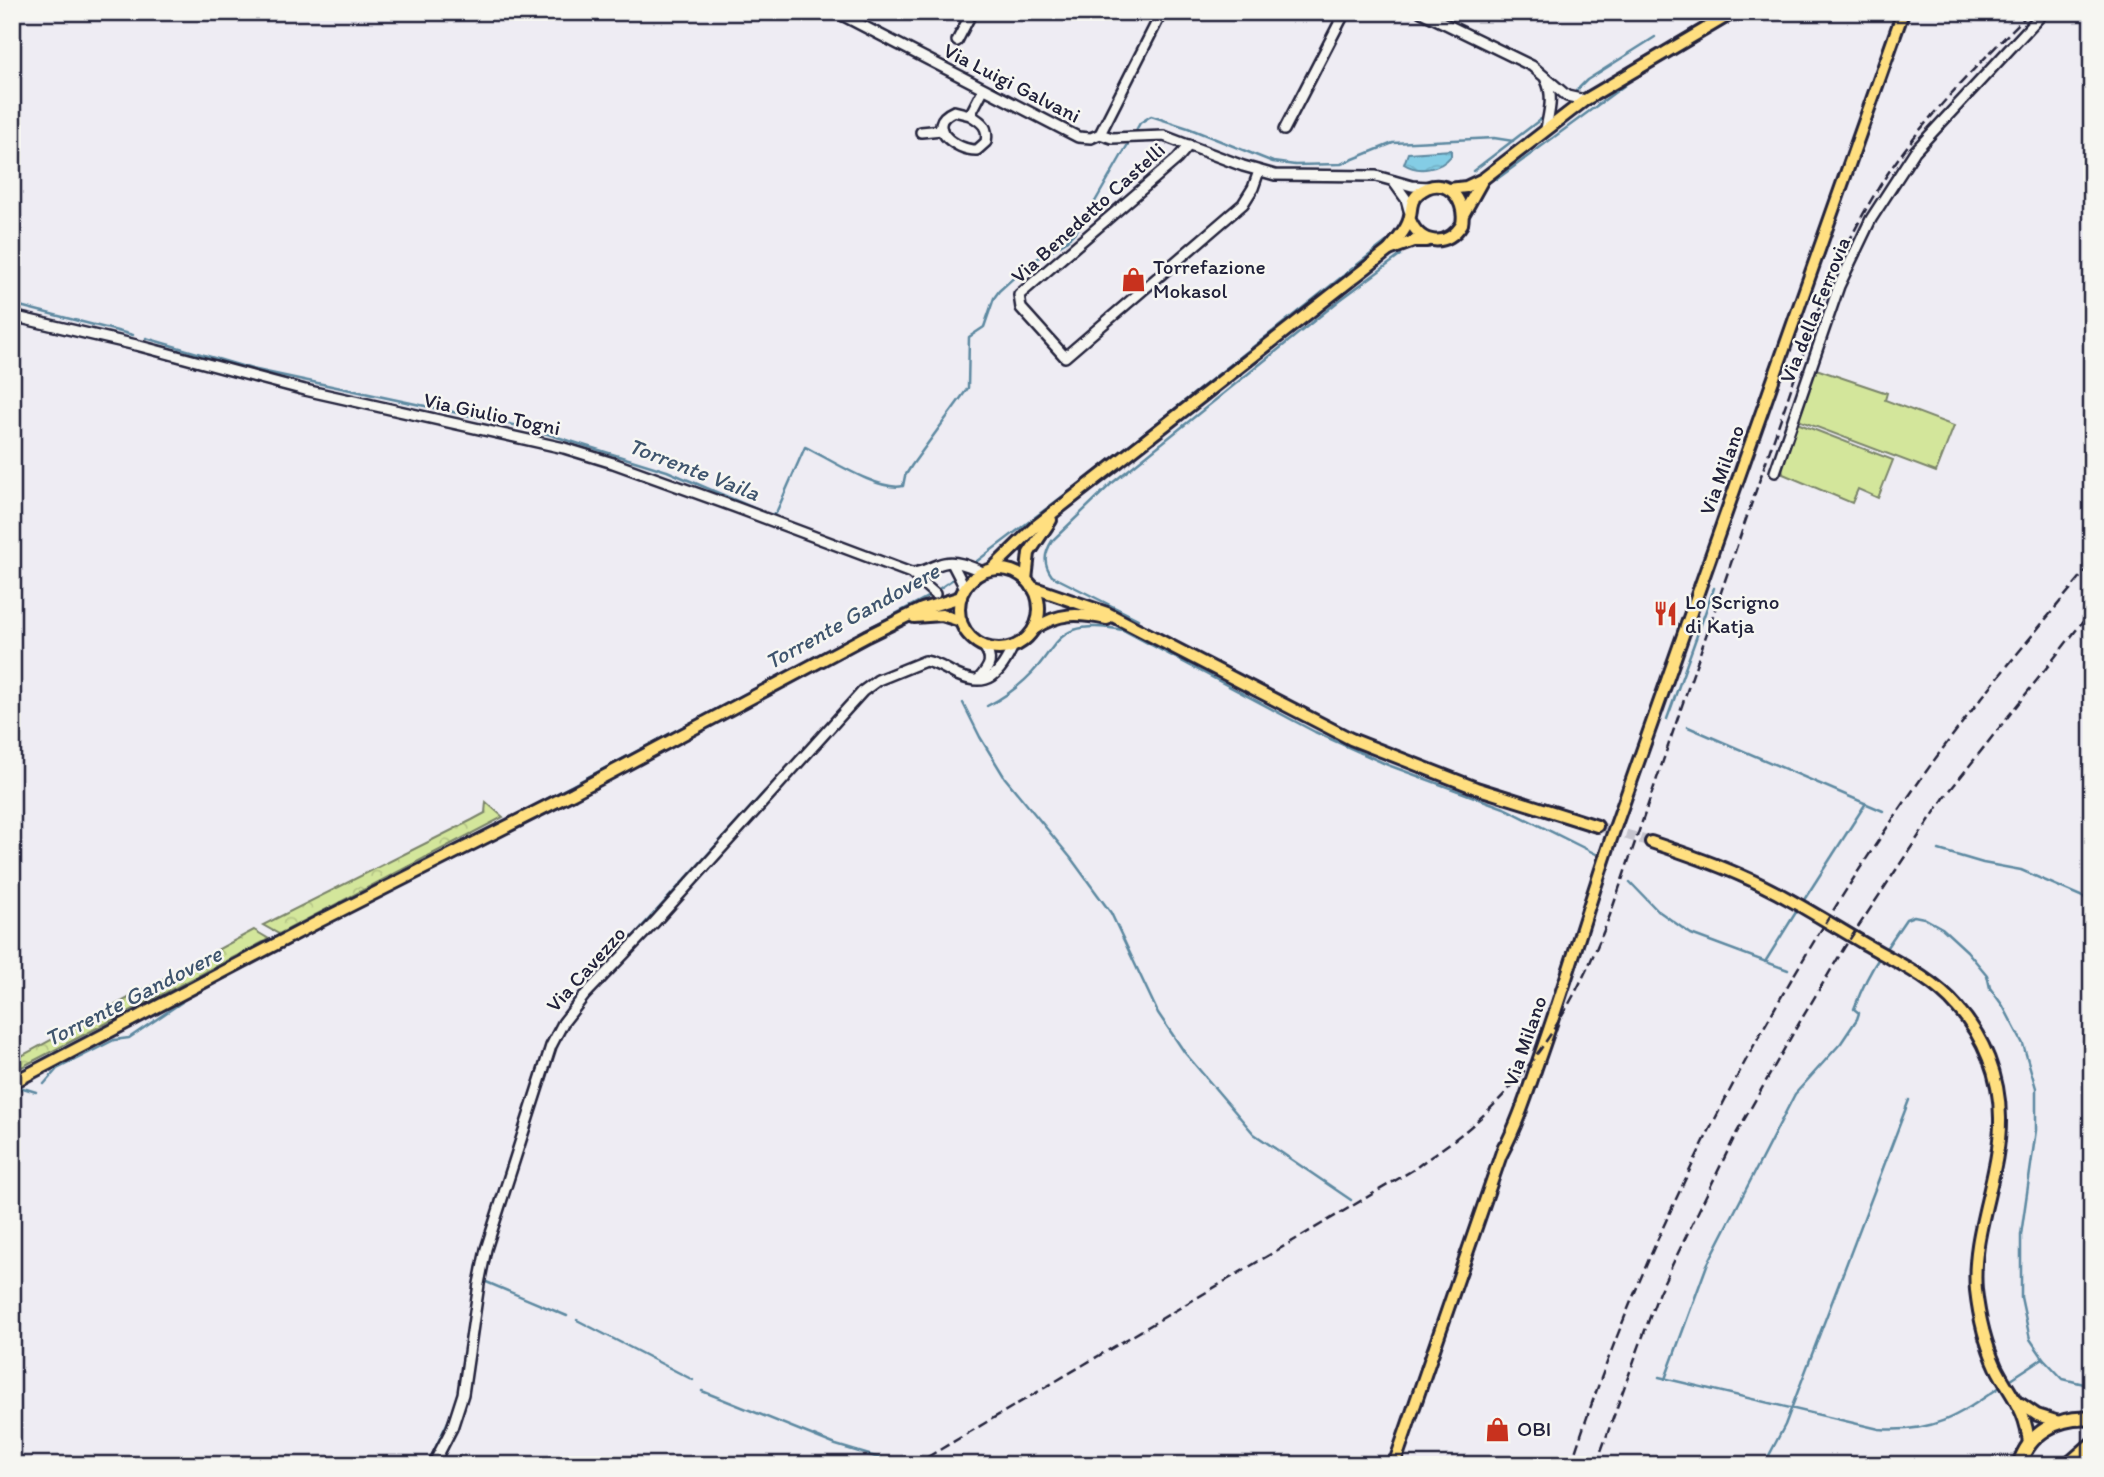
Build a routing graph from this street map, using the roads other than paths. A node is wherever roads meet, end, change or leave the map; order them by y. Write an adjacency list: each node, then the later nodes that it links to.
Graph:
1 (836, 12): 11 (street, Via Luigi Galvani)
2 (972, 12): 9 (street)
3 (1162, 12): 18 (street, Via Luigi Galvani)
4 (1345, 12): 16 (street)
5 (1421, 12): 10 (street)
6 (1734, 12): 12 (main road)
7 (1903, 12): 56 (main road, Via Milano)
8 (2044, 12): 30 (street, Via della Ferrovia)
9 (957, 40)
10 (1544, 76): 12 (street); 14 (street)
11 (983, 89): 13 (street); 18 (street, Via Luigi Galvani)
12 (1585, 100): 14 (main road)
13 (970, 115): 15 (street); 15 (street)
14 (1546, 129): 21 (main road)
15 (942, 130): 17 (street)
16 (1284, 130)
17 (921, 132)
18 (1100, 134): 19 (street, Via Luigi Galvani)
19 (1189, 145): 20 (street, Via Luigi Galvani); 20 (street, Via Benedetto Castelli)
20 (1259, 171): 22 (street, Via Luigi Galvani)
21 (1483, 179): 24 (main road); 25 (main road)
22 (1393, 181): 23 (street, Via Luigi Galvani); 26 (street)
23 (1429, 187): 24 (main road); 26 (main road)
24 (1449, 189): 25 (main road)
25 (1464, 214): 27 (main road)
26 (1409, 215): 27 (main road); 28 (main road)
27 (1430, 241): 28 (main road)
28 (1389, 250): 31 (main road)
29 (12, 316): 34 (street, Via Giulio Togni)
30 (1775, 472)
31 (1059, 509): 33 (main road); 35 (main road)
32 (952, 563): 33 (street); 34 (street); 36 (street)
33 (984, 570): 35 (main road); 36 (main road)
34 (911, 573): 37 (street, Via Giulio Togni)
35 (1029, 583): 40 (main road); 41 (main road)
36 (963, 589): 38 (main road); 39 (main road)
37 (935, 594)
38 (905, 619): 39 (main road); 47 (main road)
39 (961, 621): 42 (main road)
40 (1127, 624): 41 (main road); 45 (main road)
41 (1034, 629): 43 (main road)
42 (983, 645): 43 (main road); 44 (street)
43 (1013, 646): 44 (street)
44 (979, 679): 55 (street, Via Cavezzo)
45 (1597, 826)
46 (1651, 842): 48 (main road)
47 (12, 1083)
48 (2018, 1402): 50 (main road); 51 (main road)
49 (2092, 1419): 50 (highway)
50 (2059, 1422): 51 (highway)
51 (2029, 1444): 54 (highway)
52 (2092, 1444): 57 (highway)
53 (2092, 1458): 58 (highway)
54 (2018, 1464)
55 (433, 1465)
56 (1394, 1465)
57 (2067, 1465)
58 (2084, 1465)

